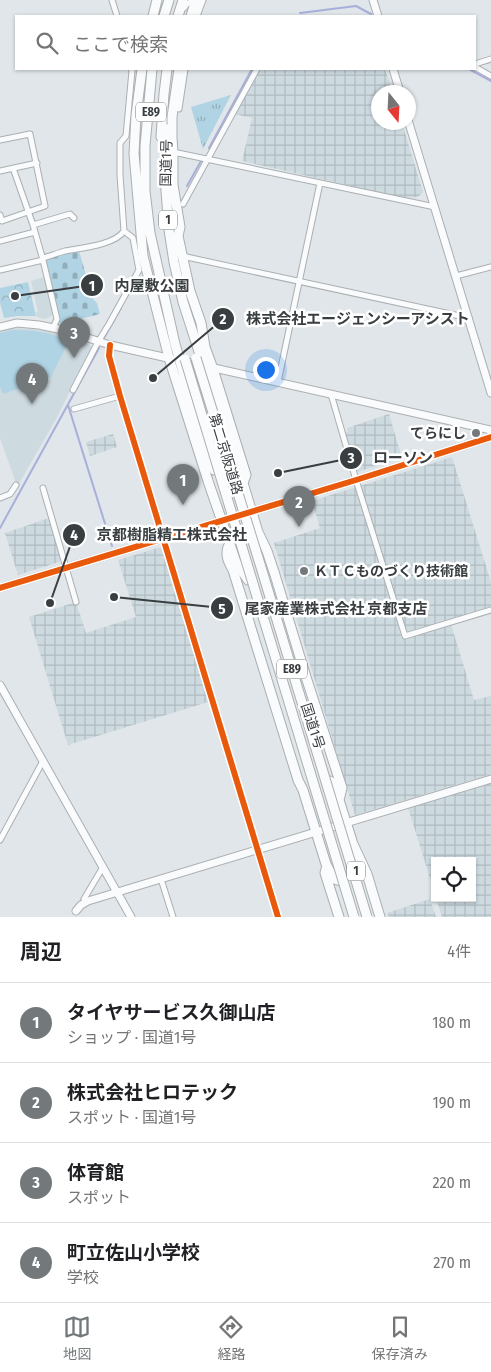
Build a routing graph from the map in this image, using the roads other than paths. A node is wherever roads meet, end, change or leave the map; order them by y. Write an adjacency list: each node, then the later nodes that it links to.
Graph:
1 (112, 0): 8 (street)
2 (157, 0): 9 (highway)
3 (170, 0): 10 (highway)
4 (195, 0): 7 (street); 11 (highway)
5 (203, 0): 12 (street)
6 (373, 0): 13 (street)
7 (184, 6)
8 (117, 15)
9 (153, 15)
10 (165, 15)
11 (191, 15)
12 (198, 15)
13 (378, 15)
14 (491, 59): 15 (street)
15 (476, 66)
16 (476, 67): 27 (street)
17 (131, 70): 46 (street)
18 (142, 70): 57 (highway)
19 (154, 70): 55 (highway, 国道1号 / 1)
20 (154, 70): 119 (highway, 第二京阪道路 / E89, bridge)
21 (167, 70): 120 (highway, 第二京阪道路 / E89, bridge)
22 (173, 70): 35 (highway, 国道1号 / 1)
23 (180, 70): 32 (highway)
24 (185, 70): 29 (street)
25 (256, 70): 33 (street)
26 (393, 70): 28 (street)
27 (491, 76)
28 (398, 85)
29 (180, 109)
30 (411, 130): 40 (street)
31 (0, 140): 34 (street)
32 (173, 152): 33 (street); 48 (highway)
33 (208, 159): 38 (street); 39 (street)
34 (36, 163): 36 (street); 41 (street)
35 (164, 165): 48 (highway); 58 (highway, 国道1号 / 1)
36 (13, 168): 37 (street); 41 (street)
37 (0, 171)
38 (320, 183): 40 (street); 56 (street)
39 (183, 204)
40 (435, 207): 54 (street)
41 (28, 213): 44 (street); 45 (street)
42 (0, 215): 44 (street)
43 (74, 218): 45 (street)
44 (1, 222)
45 (33, 225): 47 (street)
46 (124, 231): 51 (street); 62 (street)
47 (35, 232): 49 (street); 51 (street)
48 (178, 236): 50 (highway)
49 (0, 241)
50 (182, 256): 56 (street); 64 (highway)
51 (43, 259): 53 (street); 61 (street)
52 (491, 267): 54 (street)
53 (0, 270)
54 (456, 276): 59 (street)
55 (160, 280): 57 (highway); 66 (highway, 国道1号 / 1)
56 (299, 281): 59 (street); 68 (street)
57 (152, 296): 65 (highway)
58 (183, 302): 64 (highway); 67 (highway, 国道1号 / 1)
59 (469, 318): 70 (street)
60 (0, 327): 61 (street)
61 (53, 328): 62 (street)
62 (98, 342): 63 (street); 69 (street)
63 (110, 345): 65 (street); 72 (street)
64 (205, 347): 67 (highway)
65 (169, 358): 66 (street); 79 (highway)
66 (180, 361): 67 (street); 77 (highway, 国道1号 / 1)
67 (209, 368): 68 (street); 76 (highway, 国道1号 / 1); 80 (highway)
68 (278, 382): 71 (street)
69 (73, 390)
70 (491, 393)
71 (330, 394): 74 (street); 78 (street)
72 (120, 396): 73 (street); 86 (street)
73 (74, 409)
74 (491, 430)
75 (491, 437): 78 (street)
76 (232, 458): 80 (highway); 84 (highway, 国道1号 / 1)
77 (213, 466): 79 (highway); 85 (highway, 国道1号 / 1)
78 (356, 480): 84 (street); 94 (street)
79 (208, 481): 85 (highway)
80 (243, 483): 84 (highway)
81 (16, 485): 83 (street)
82 (43, 488): 89 (street)
83 (0, 498)
84 (249, 513): 85 (street); 88 (highway); 90 (highway, 国道1号 / 1)
85 (225, 519): 86 (street); 87 (highway); 91 (highway, 国道1号 / 1)
86 (162, 538): 89 (street); 105 (street)
87 (229, 545): 91 (highway); 100 (highway)
88 (267, 551): 90 (highway); 101 (highway)
89 (66, 568): 92 (street); 93 (street)
90 (262, 568): 99 (highway, 国道1号 / 1)
91 (248, 580): 97 (highway, 国道1号 / 1)
92 (0, 588)
93 (76, 602)
94 (491, 610)
95 (0, 685): 96 (street)
96 (43, 762): 104 (street); 108 (street)
97 (308, 776): 100 (highway); 103 (highway, 国道1号 / 1)
98 (491, 779): 102 (street)
99 (330, 781): 101 (highway); 102 (highway, 国道1号 / 1)
100 (303, 790): 103 (highway)
101 (339, 800): 102 (highway)
102 (344, 824): 103 (street); 106 (highway); 111 (highway, 国道1号 / 1)
103 (320, 830): 105 (street); 107 (highway); 110 (highway, 国道1号 / 1)
104 (0, 840)
105 (257, 851): 109 (street); 117 (street)
106 (360, 858): 111 (highway); 122 (highway)
107 (326, 864): 110 (highway); 118 (highway)
108 (103, 867): 112 (street); 113 (street)
109 (161, 879): 112 (street); 116 (street)
110 (341, 881): 119 (highway, 国道1号 / 1)
111 (360, 881): 121 (highway, 国道1号 / 1)
112 (117, 892): 114 (street); 115 (street)
113 (84, 900)
114 (74, 914)
115 (131, 917)
116 (173, 917)
117 (278, 917)
118 (339, 917)
119 (353, 917)
120 (367, 917)
121 (371, 917)
122 (380, 917)

